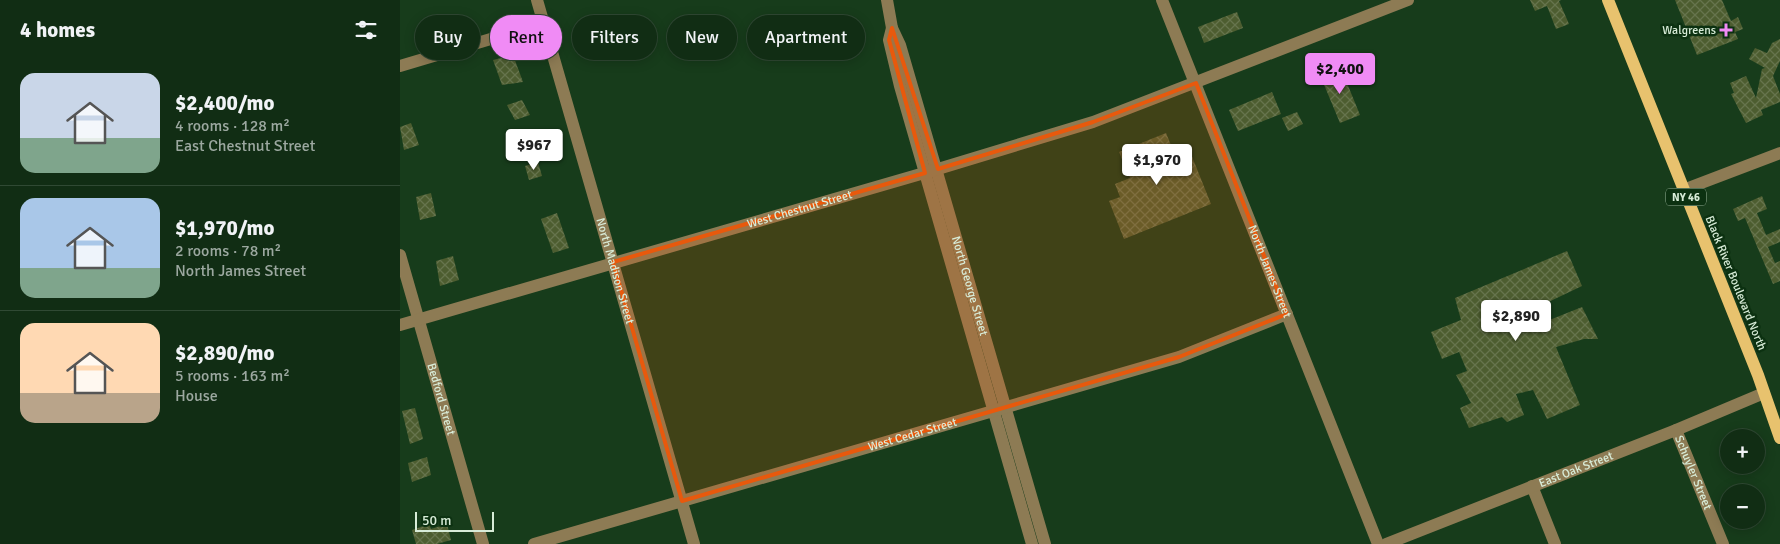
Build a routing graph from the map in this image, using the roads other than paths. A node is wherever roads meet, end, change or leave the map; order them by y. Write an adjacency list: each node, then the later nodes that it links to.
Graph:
1 (537, 0): 6 (street, North Madison Street)
2 (887, 0): 7 (street, North George Street)
3 (1162, 0): 11 (street, North James Street)
4 (1408, 0): 11 (street, West Chestnut Street)
5 (1608, 0): 15 (main road, Black River Boulevard North / NY 46)
6 (542, 15)
7 (892, 28): 13 (street, North George Street); 14 (street, North George Street)
8 (490, 39): 10 (street)
9 (555, 60): 17 (street, North Madison Street)
10 (400, 66)
11 (1196, 83): 13 (street, West Chestnut Street); 18 (street, North James Street)
12 (1780, 153): 15 (street)
13 (938, 169): 14 (street, West Chestnut Street); 22 (street, North George Street)
14 (925, 173): 17 (street, West Chestnut Street); 22 (street, North George Street)
15 (1683, 190): 21 (main road, Black River Boulevard North / NY 46)
16 (400, 255): 19 (street, Bedford Street)
17 (613, 262): 19 (street, West Chestnut Street); 26 (street, North Madison Street)
18 (1287, 314): 22 (street, West Cedar Street); 32 (street, North James Street)
19 (418, 320): 20 (street, West Chestnut Street); 27 (street, Bedford Street)
20 (400, 325)
21 (1764, 394): 23 (street, East Oak Street); 24 (main road, Black River Boulevard North / NY 46)
22 (1000, 410): 26 (street, West Cedar Street); 30 (street, North George Street); 31 (street, North George Street)
23 (1676, 430): 25 (street, East Oak Street); 35 (street, Schuyler Street)
24 (1780, 438)
25 (1532, 486): 33 (street, East Oak Street); 34 (street)
26 (682, 501): 28 (street, West Cedar Street); 29 (street, North Madison Street)
27 (483, 544)
28 (534, 544)
29 (694, 544)
30 (1032, 544)
31 (1046, 544)
32 (1378, 544)
33 (1386, 544)
34 (1554, 544)
35 (1723, 544)

